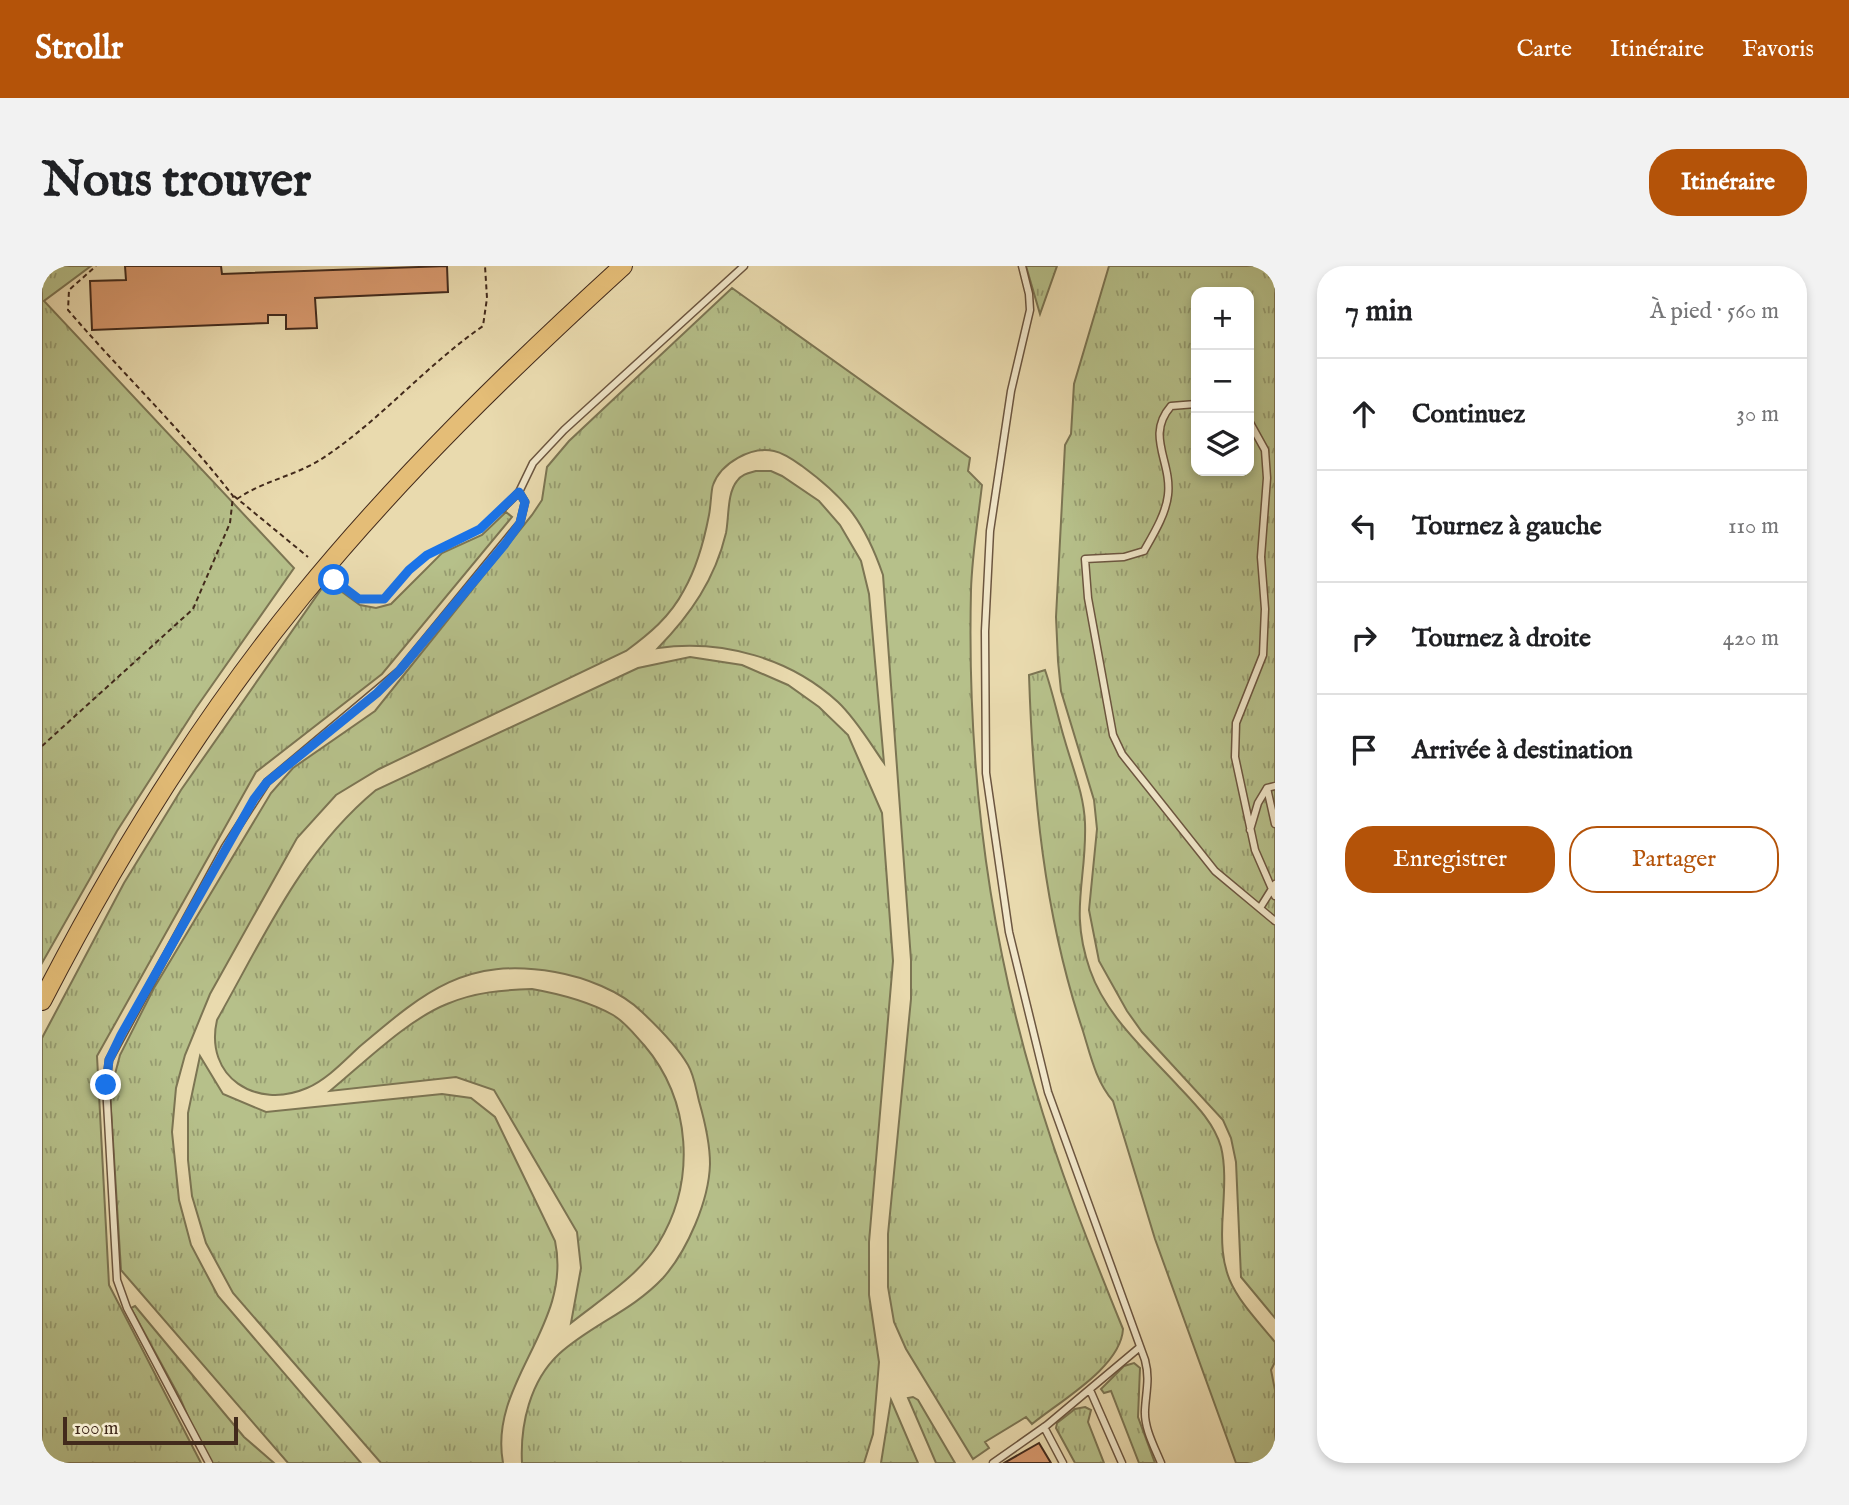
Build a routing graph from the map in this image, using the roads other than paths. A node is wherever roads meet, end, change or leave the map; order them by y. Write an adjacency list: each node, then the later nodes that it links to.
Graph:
1 (623, 266): 15 (main road)
2 (744, 266): 6 (lane)
3 (1021, 266): 16 (lane)
4 (1191, 404): 13 (lane)
5 (1254, 430): 10 (lane)
6 (519, 492): 7 (lane); 19 (lane)
7 (502, 509)
8 (1271, 787): 9 (lane); 10 (lane)
9 (1275, 824)
10 (1250, 831): 11 (lane)
11 (1273, 886): 12 (lane); 13 (lane)
12 (1275, 896)
13 (1259, 908): 14 (lane)
14 (1275, 921)
15 (42, 1001)
16 (1140, 1347): 17 (lane); 23 (lane)
17 (1090, 1390): 18 (lane); 22 (lane)
18 (1044, 1427): 20 (lane); 21 (lane)
19 (209, 1463)
20 (993, 1463)
21 (1063, 1463)
22 (1122, 1463)
23 (1161, 1463)

